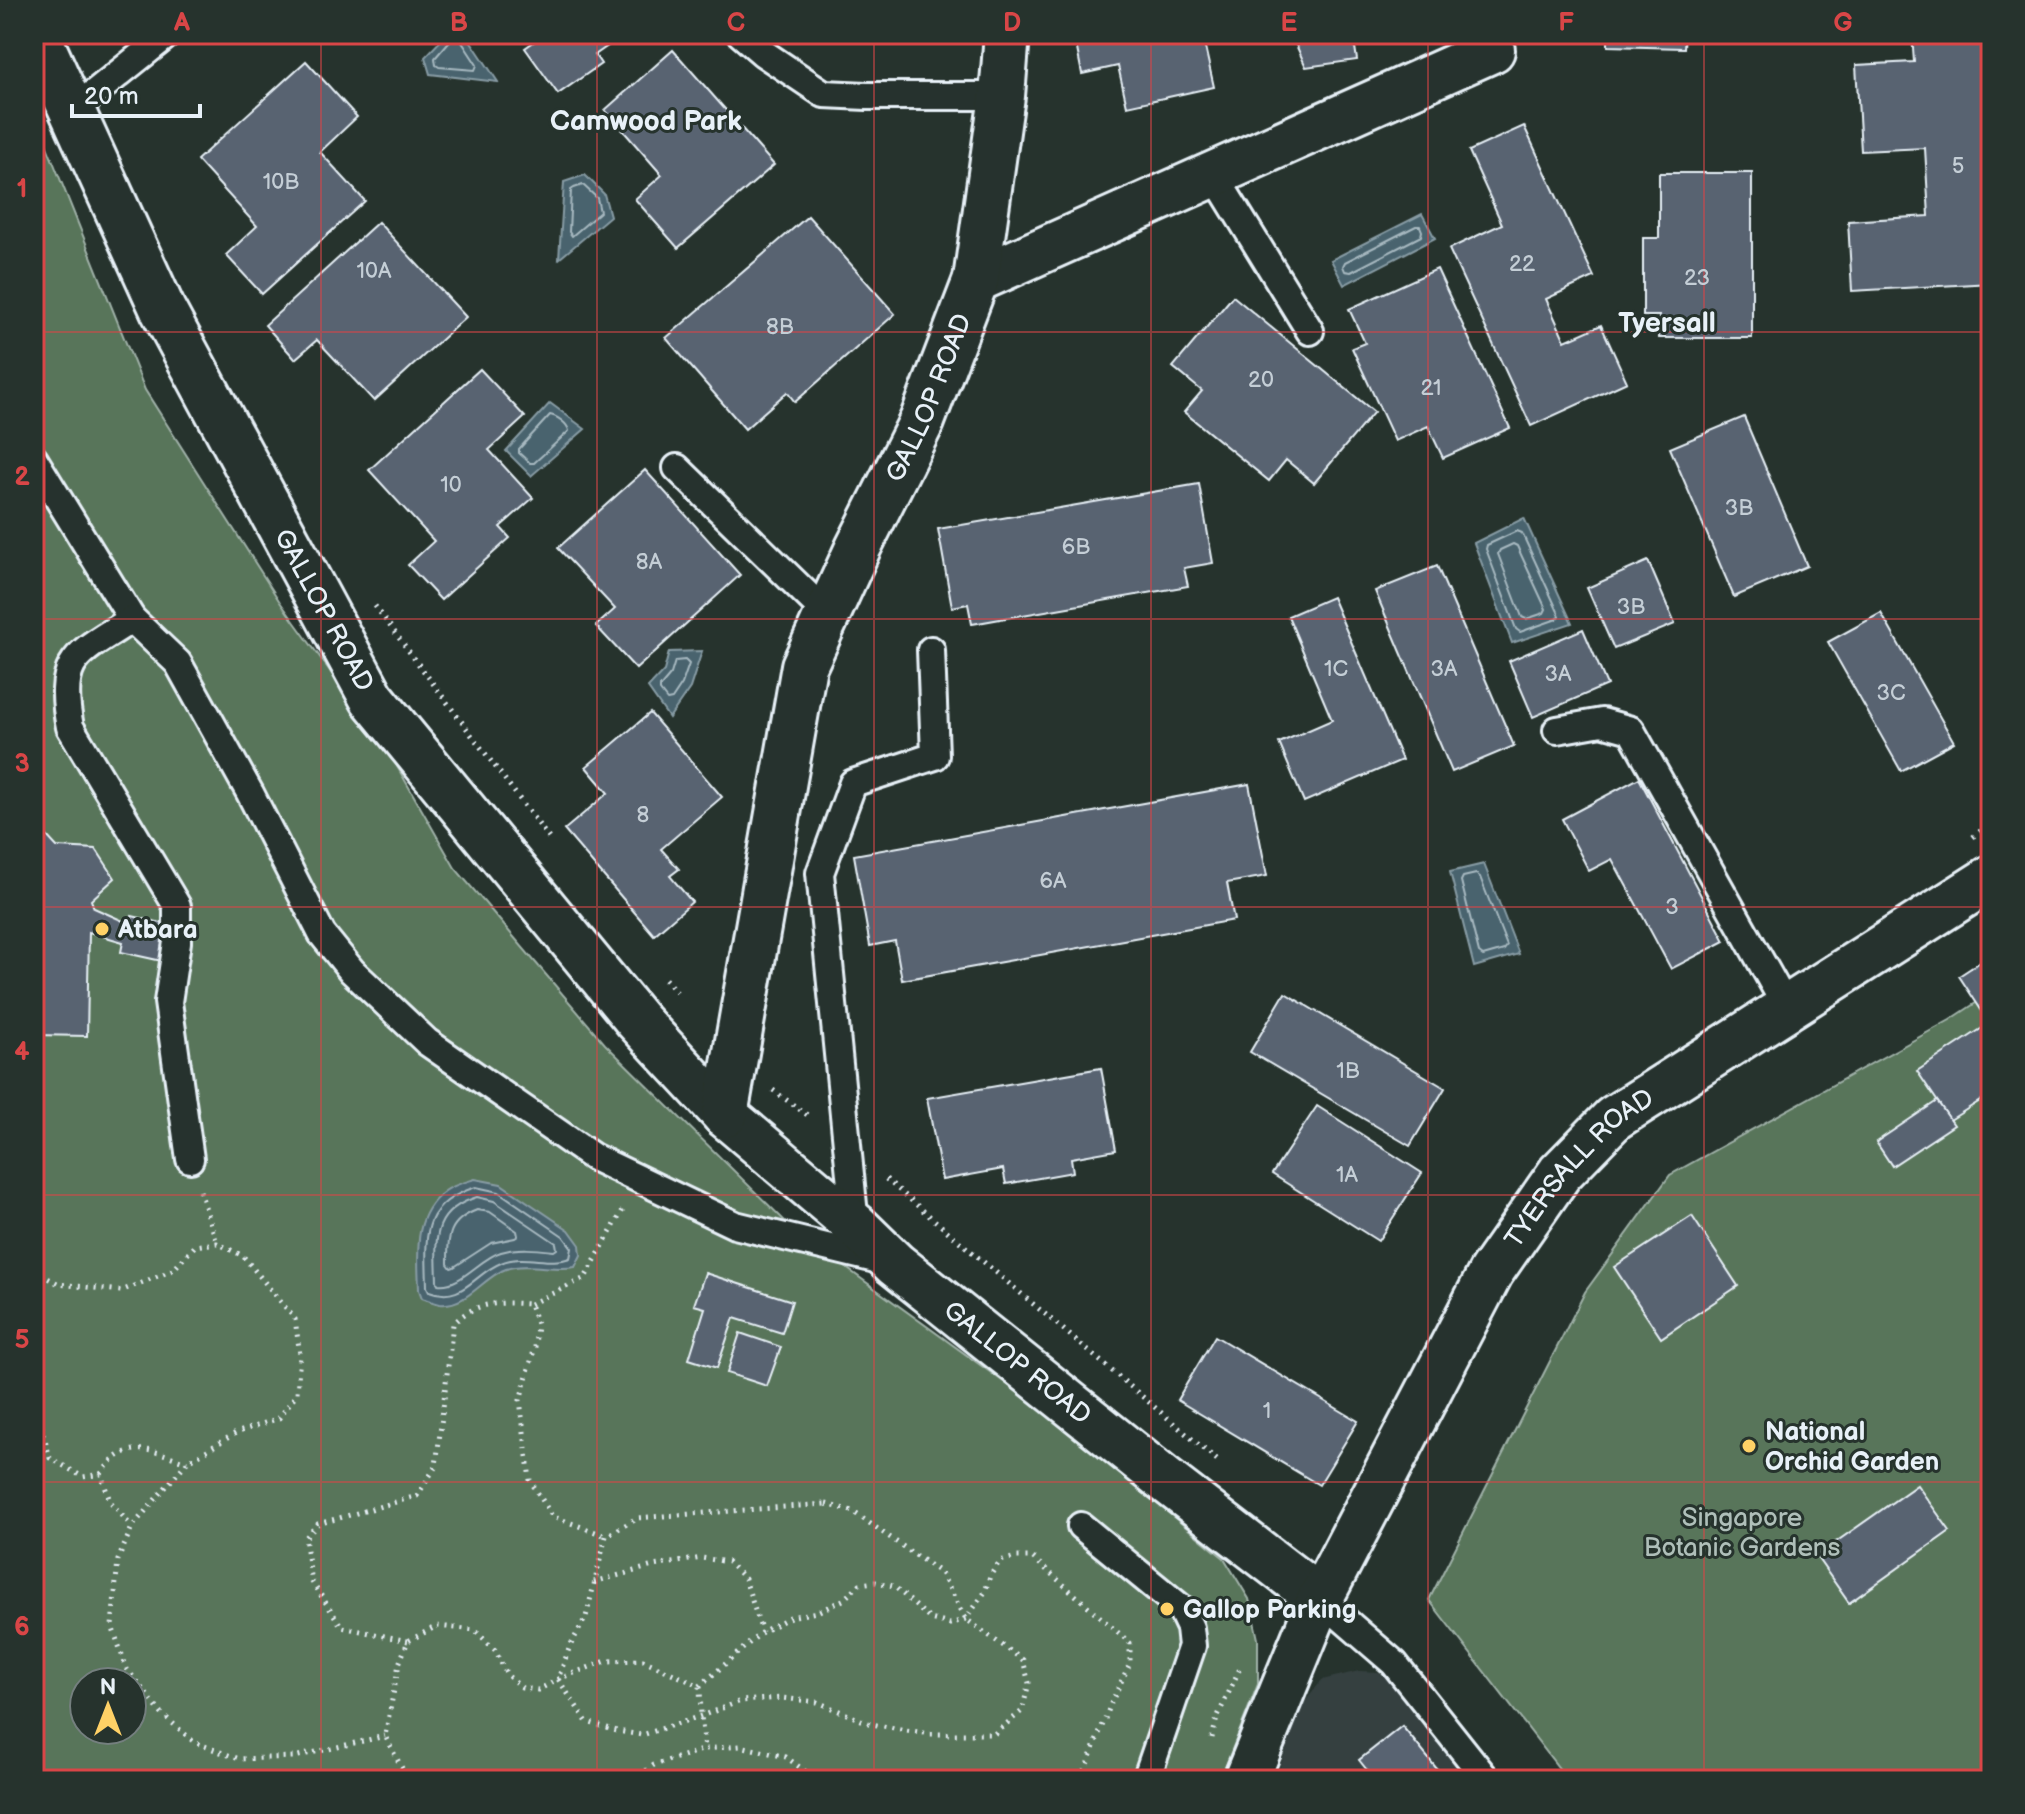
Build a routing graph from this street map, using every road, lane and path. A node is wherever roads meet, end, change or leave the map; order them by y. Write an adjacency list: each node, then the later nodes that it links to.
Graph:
1 (168, 34): 7 (lane)
2 (741, 34): 6 (lane)
3 (1007, 34): 6 (street, GALLOP ROAD)
4 (41, 36): 7 (street, GALLOP ROAD)
5 (1492, 50): 8 (street, GALLOP ROAD)
6 (1002, 96): 9 (street, GALLOP ROAD)
7 (72, 111): 24 (street, GALLOP ROAD)
8 (1214, 175): 9 (street, GALLOP ROAD); 10 (lane)
9 (976, 280): 14 (street, GALLOP ROAD)
10 (1310, 331)
11 (34, 459): 15 (lane)
12 (677, 468): 14 (lane)
13 (371, 599): 18 (path)
14 (827, 614): 23 (street, GALLOP ROAD)
15 (132, 619): 26 (lane); 27 (lane)
16 (931, 650): 25 (lane)
17 (1557, 730): 22 (lane)
18 (560, 853)
19 (1991, 878): 22 (street, TYERSALL ROAD)
20 (662, 975): 21 (path)
21 (682, 1000)
22 (1787, 1008): 41 (street, TYERSALL ROAD)
23 (734, 1061): 24 (street, GALLOP ROAD); 25 (path)
24 (725, 1115): 28 (street, GALLOP ROAD)
25 (847, 1145): 28 (lane); 35 (path)
26 (190, 1159): 29 (path)
27 (640, 1179): 30 (lane); 32 (path)
28 (855, 1225): 30 (street, GALLOP ROAD)
29 (217, 1243): 31 (path); 34 (path)
30 (895, 1264): 41 (street, GALLOP ROAD)
31 (34, 1271)
32 (530, 1304): 39 (path); 44 (path)
33 (34, 1412): 36 (path)
34 (187, 1462): 36 (path); 38 (path)
35 (1221, 1464)
36 (101, 1474): 38 (path)
37 (1081, 1526): 54 (lane)
38 (132, 1527): 48 (path)
39 (606, 1536): 40 (path); 42 (path)
40 (593, 1582): 43 (path); 45 (path)
41 (1320, 1599): 55 (street, TYERSALL ROAD); 56 (lane)
42 (966, 1619): 43 (path); 47 (path); 53 (path)
43 (762, 1632): 46 (path)
44 (408, 1641): 45 (path); 48 (path)
45 (558, 1679): 46 (path); 47 (path)
46 (700, 1686): 47 (path)
47 (701, 1716): 49 (path)
48 (385, 1736): 50 (path)
49 (705, 1749): 51 (path); 52 (path)
50 (413, 1780)
51 (633, 1780)
52 (817, 1780)
53 (1081, 1780)
54 (1146, 1780)
55 (1246, 1780)
56 (1487, 1780)

